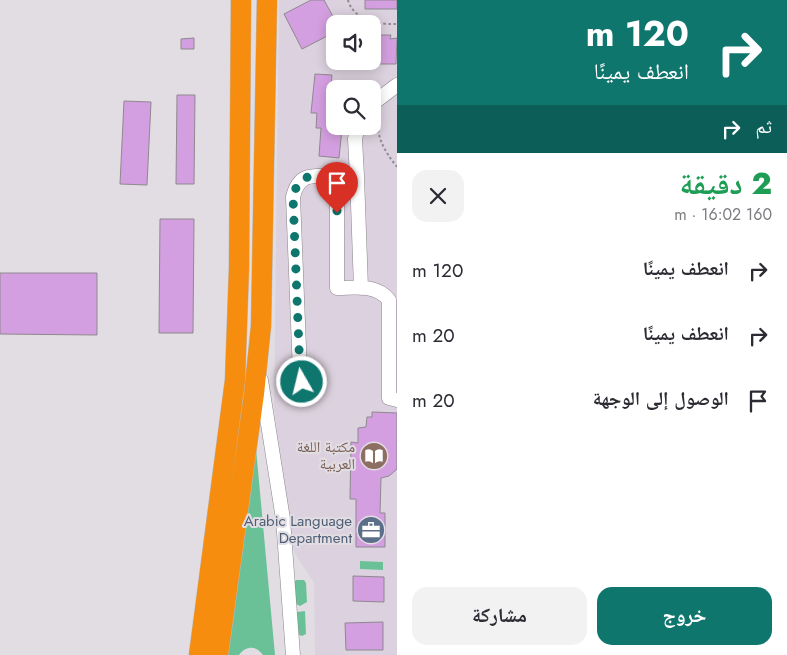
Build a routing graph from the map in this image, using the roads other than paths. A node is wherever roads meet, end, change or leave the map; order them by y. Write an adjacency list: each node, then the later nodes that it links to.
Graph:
1 (241, 0): 12 (highway)
2 (267, 0): 9 (highway)
3 (397, 85): 4 (lane)
4 (381, 98)
5 (357, 135): 7 (lane)
6 (337, 176): 7 (lane); 8 (lane); 10 (lane)
7 (357, 176): 8 (lane)
8 (361, 288): 11 (lane)
9 (258, 361): 13 (highway); 14 (lane)
10 (313, 387)
11 (397, 400)
12 (198, 655)
13 (218, 655)
14 (293, 655)

